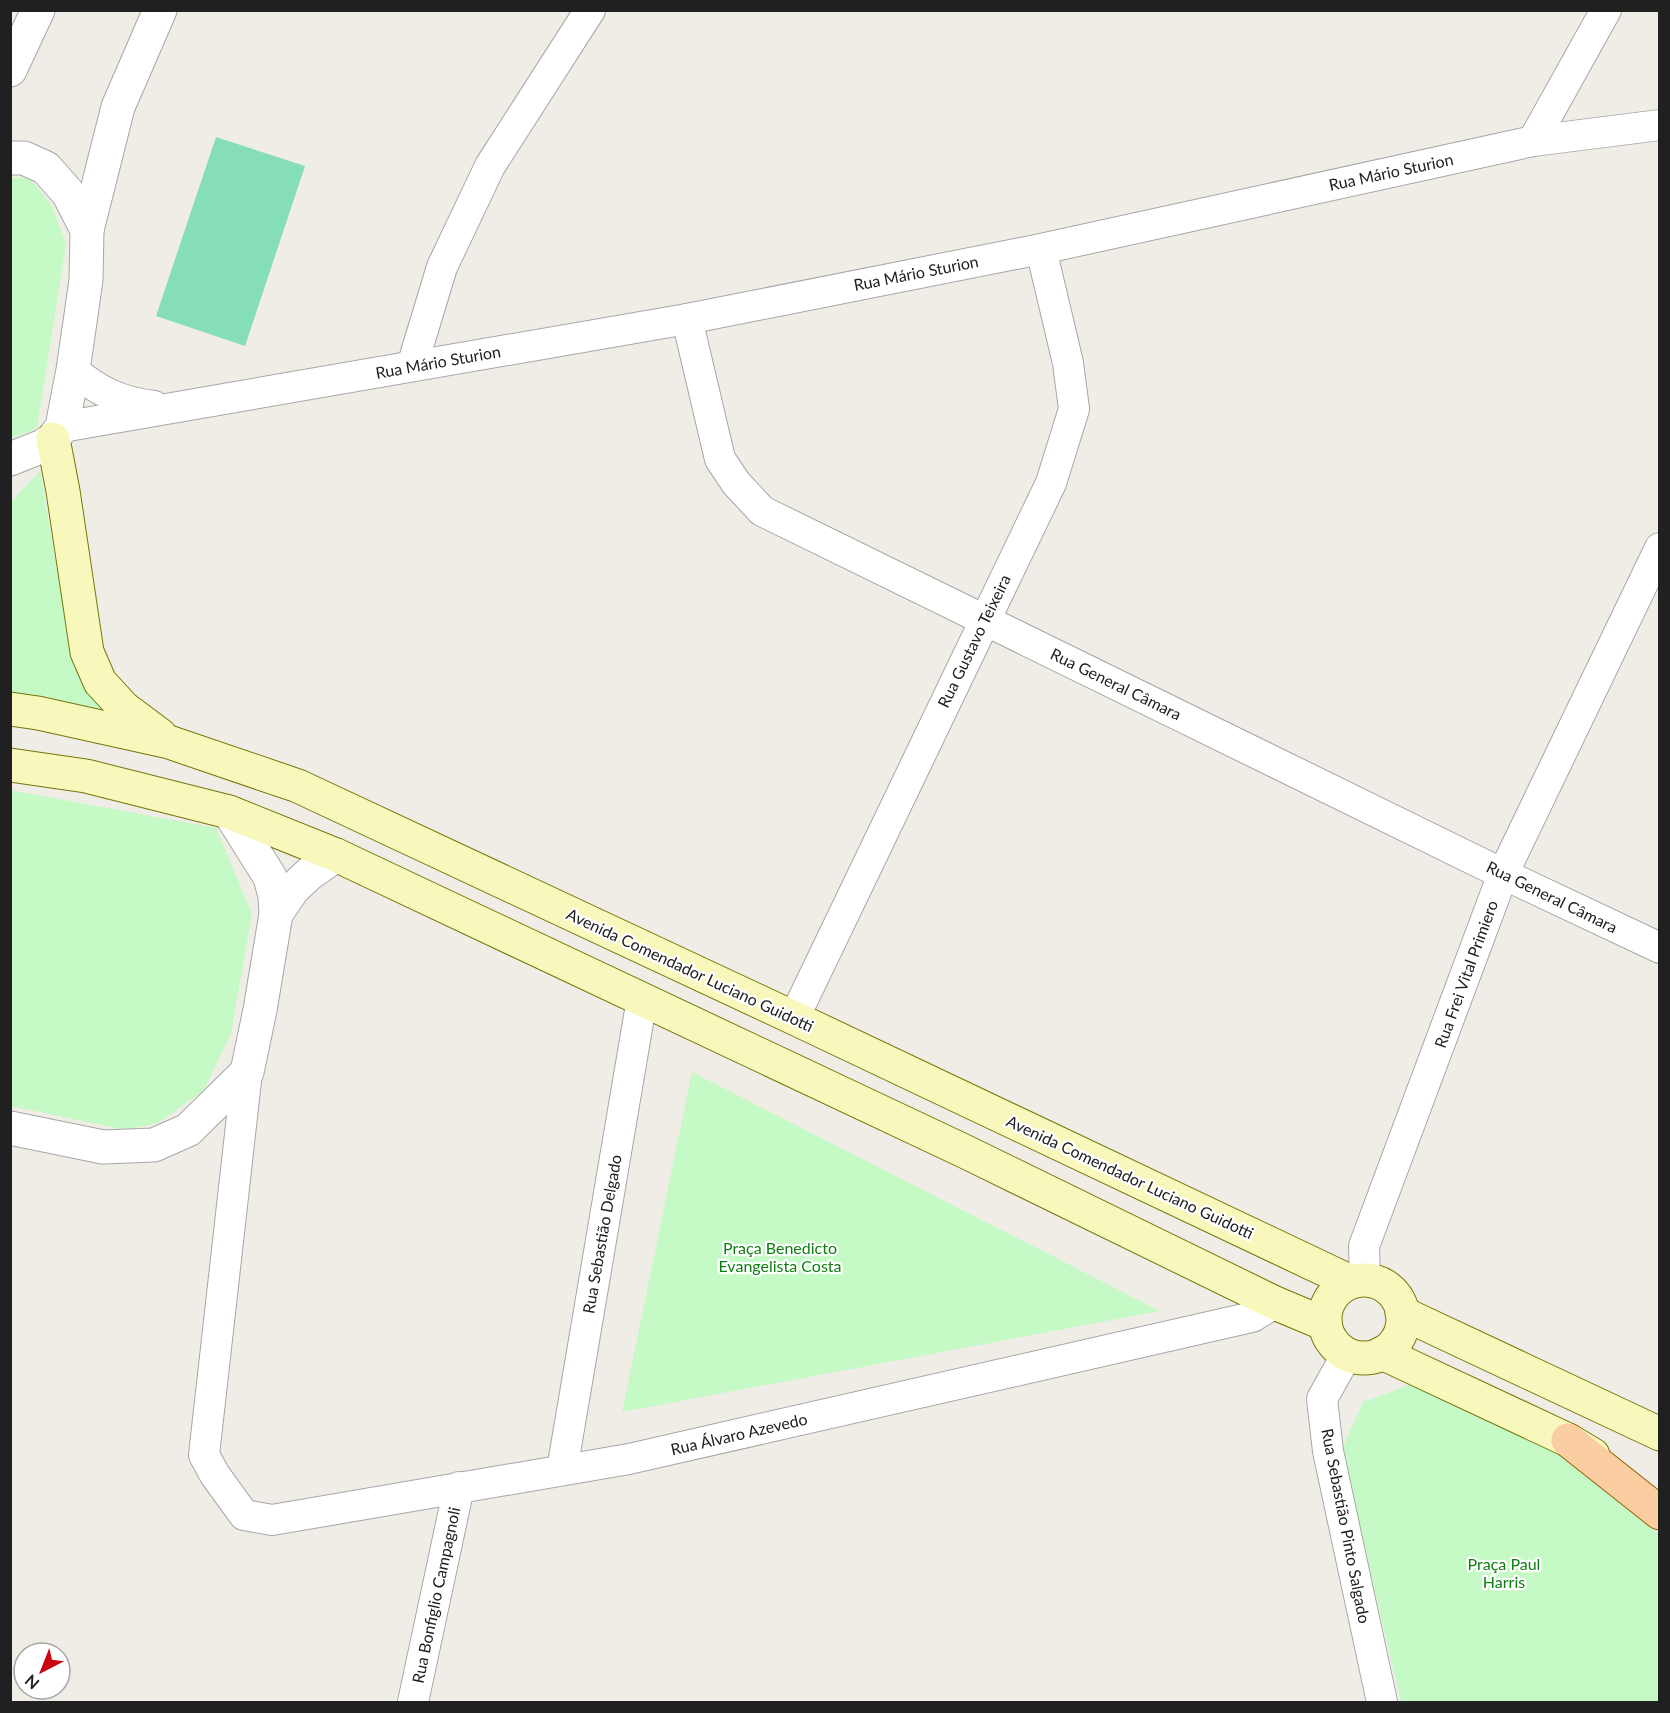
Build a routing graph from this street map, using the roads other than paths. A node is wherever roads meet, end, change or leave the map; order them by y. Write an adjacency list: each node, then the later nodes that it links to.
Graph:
1 (38, 10): 5 (street)
2 (160, 10): 9 (street)
3 (590, 10): 12 (street)
4 (1606, 10): 7 (street)
5 (10, 70)
6 (1659, 125): 7 (street, Rua Mário Sturion)
7 (1533, 141): 10 (street, Rua Mário Sturion)
8 (10, 159): 9 (street)
9 (87, 230): 13 (street)
10 (1041, 249): 11 (street, Rua Mário Sturion); 18 (street, Rua Gustavo Teixeira)
11 (687, 319): 12 (street, Rua Mário Sturion); 18 (street, Rua General Câmara)
12 (412, 366): 14 (street, Rua Mário Sturion)
13 (74, 370): 14 (street, Rua Mário Sturion); 15 (street)
14 (169, 408): 15 (street, Rua Mário Sturion)
15 (57, 433): 16 (street); 20 (main road)
16 (10, 459)
17 (1659, 548): 24 (street, Rua Frei Vital Primiero)
18 (984, 620): 24 (street, Rua General Câmara); 28 (street, Rua Gustavo Teixeira)
19 (10, 709): 20 (main road, Avenida Comendador Luciano Guidotti)
20 (169, 742): 28 (main road, Avenida Comendador Luciano Guidotti)
21 (10, 765): 22 (main road)
22 (229, 812): 23 (main road); 25 (street)
23 (336, 855): 25 (street); 27 (main road)
24 (1503, 874): 26 (street, Rua General Câmara); 31 (street, Rua Frei Vital Primiero)
25 (276, 914): 29 (street)
26 (1659, 948)
27 (642, 999): 32 (main road); 39 (street, Rua Sebastião Delgado)
28 (794, 1018): 31 (main road, Avenida Comendador Luciano Guidotti)
29 (247, 1072): 30 (street); 40 (street, Rua Álvaro Azevedo)
30 (10, 1128)
31 (1358, 1281): 33 (main road); 34 (main road)
32 (1275, 1303): 34 (main road); 39 (street, Rua Álvaro Azevedo)
33 (1402, 1313): 35 (main road); 37 (main road)
34 (1325, 1324): 36 (main road)
35 (1382, 1353): 36 (main road); 38 (main road)
36 (1347, 1354): 44 (street, Rua Sebastião Pinto Salgado)
37 (1659, 1434)
38 (1568, 1440): 41 (main road); 42 (main road)
39 (562, 1470): 40 (street, Rua Álvaro Azevedo)
40 (459, 1487): 43 (street, Rua Bonfiglio Campagnoli)
41 (1659, 1494)
42 (1659, 1513)
43 (413, 1702)
44 (1382, 1702)

